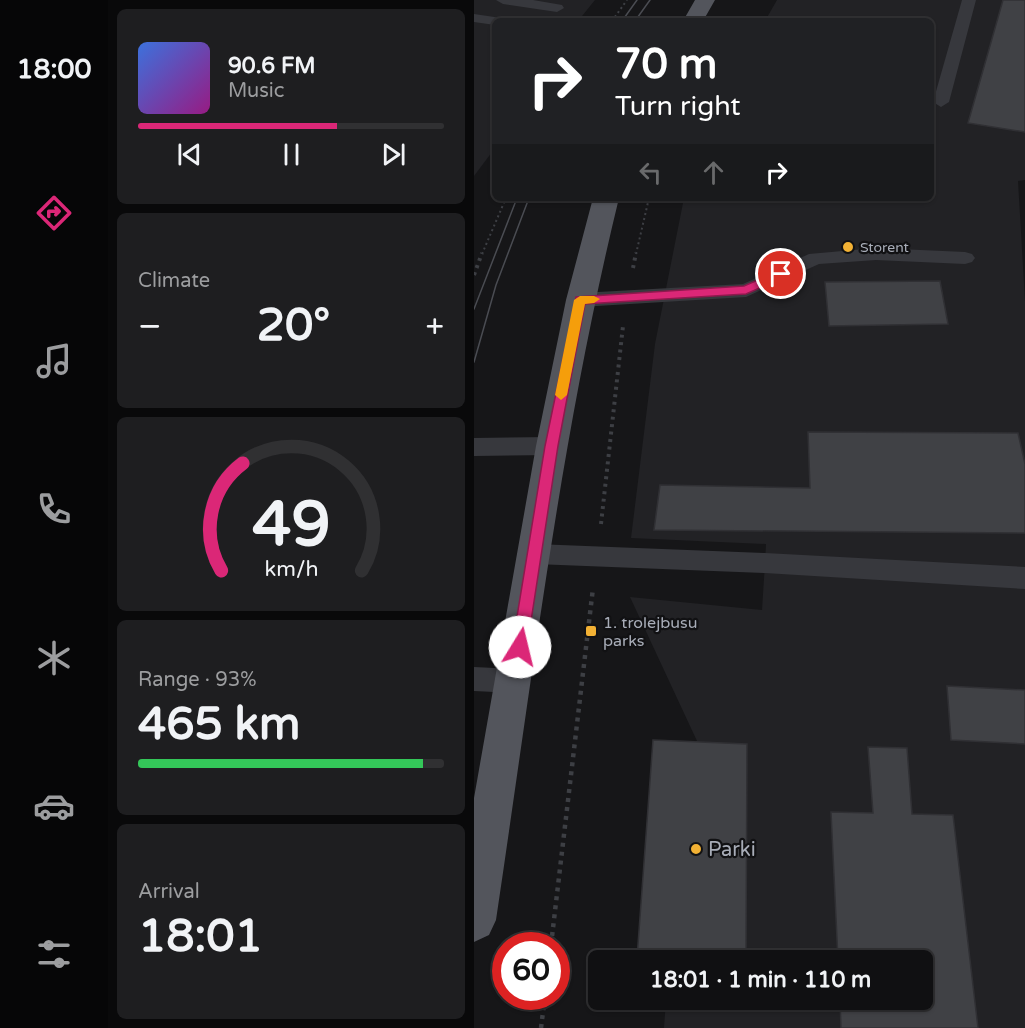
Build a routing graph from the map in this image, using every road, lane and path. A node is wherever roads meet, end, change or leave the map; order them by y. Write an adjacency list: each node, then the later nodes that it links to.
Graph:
1 (503, 0): 5 (lane)
2 (627, 0): 7 (path)
3 (705, 0): 8 (main road)
4 (969, 0): 10 (lane)
5 (557, 8)
6 (474, 18): 9 (lane)
7 (614, 18)
8 (695, 18)
9 (492, 20)
10 (941, 102)
11 (504, 201): 14 (path)
12 (605, 201): 15 (main road)
13 (964, 258): 15 (lane)
14 (474, 275)
15 (580, 300): 16 (main road)
16 (552, 446): 17 (lane); 18 (main road)
17 (474, 447)
18 (535, 554): 19 (lane); 21 (main road)
19 (1025, 578)
20 (474, 679): 21 (lane)
21 (513, 681): 22 (main road)
22 (474, 920)
23 (543, 1010): 24 (path)
24 (541, 1028)

